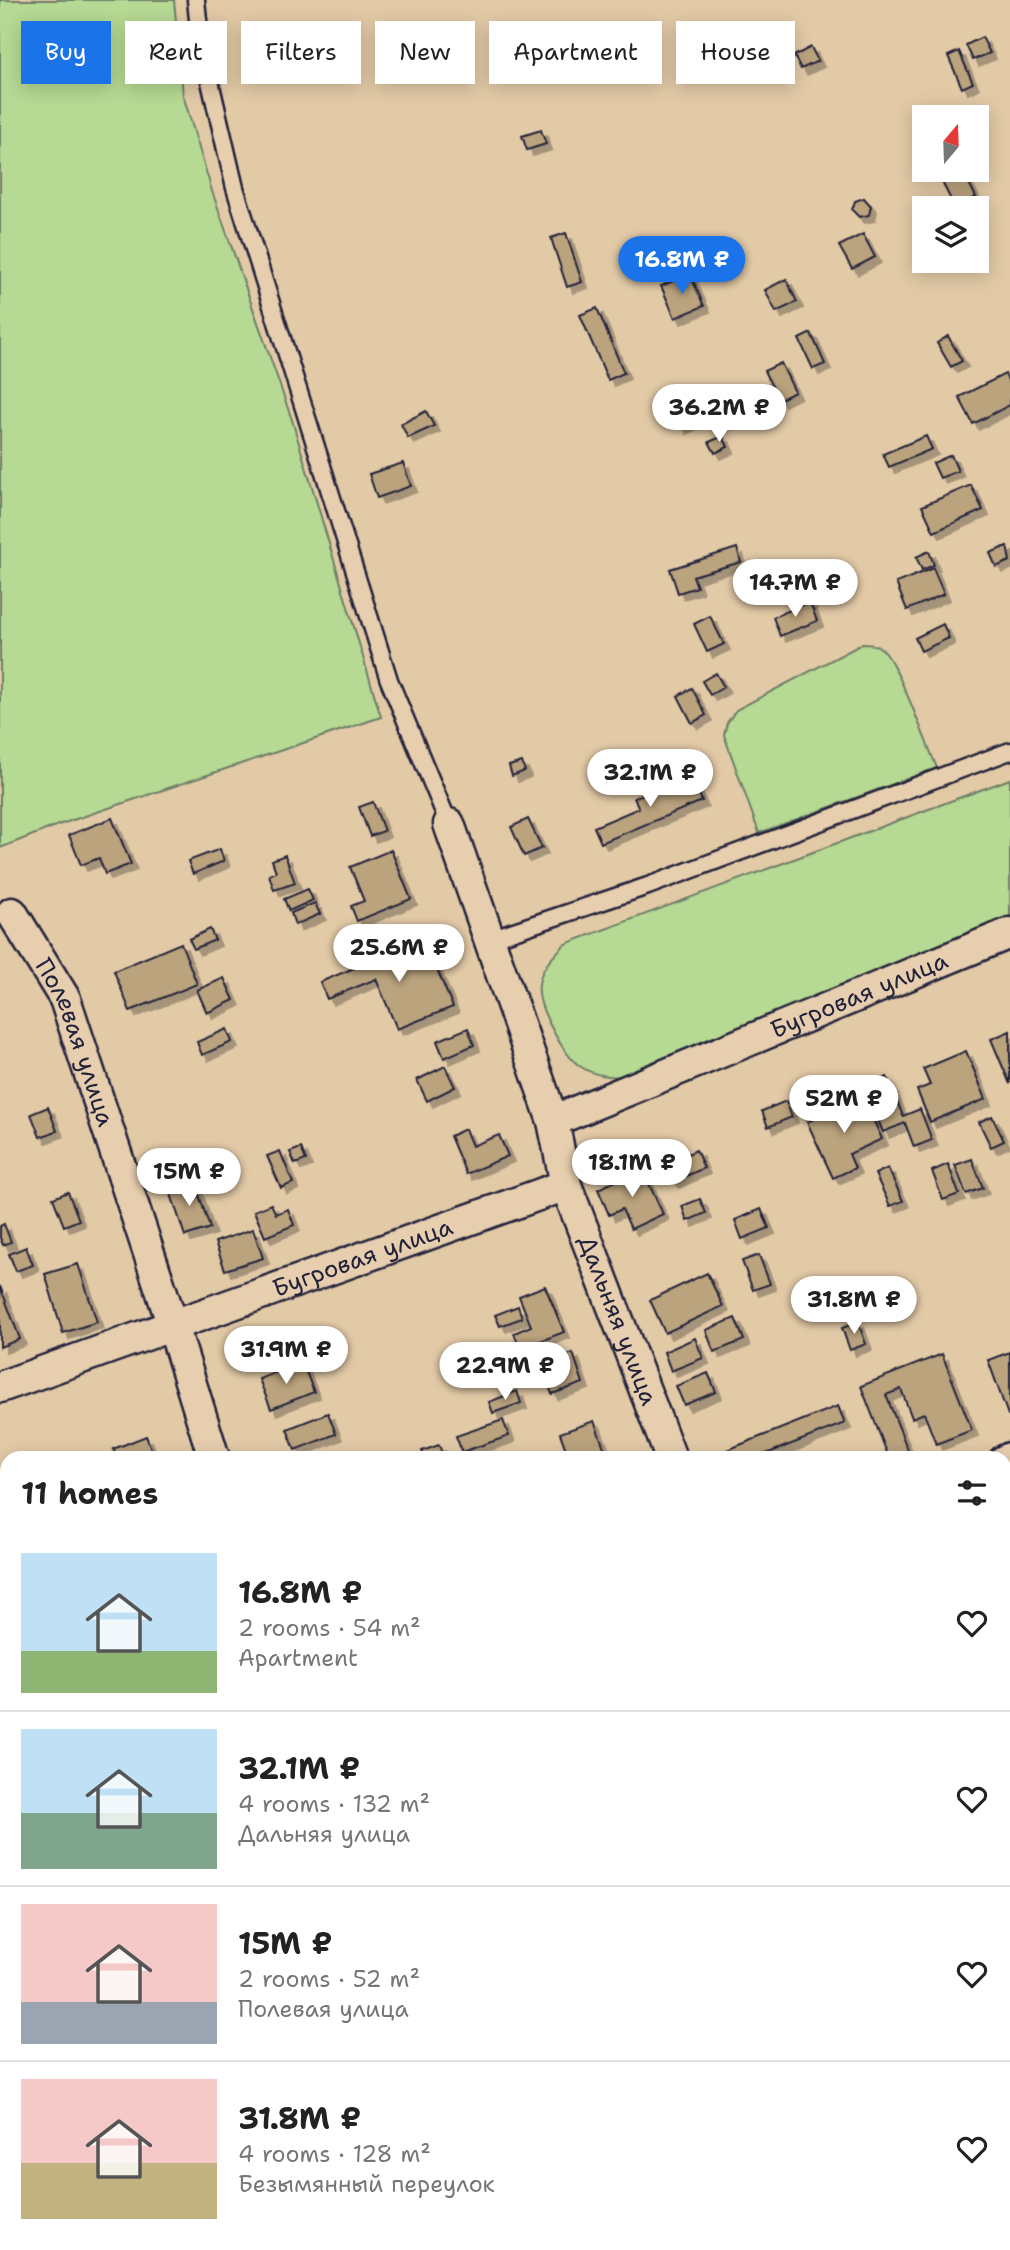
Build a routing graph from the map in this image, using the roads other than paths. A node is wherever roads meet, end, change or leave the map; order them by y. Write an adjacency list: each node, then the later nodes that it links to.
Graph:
1 (197, 0): 3 (lane)
2 (1010, 751): 6 (lane)
3 (449, 824): 6 (street, Дальняя улица)
4 (6, 908): 9 (street, Полевая улица)
5 (1010, 933): 7 (street, Бугровая улица)
6 (490, 939): 7 (street, Дальняя улица)
7 (553, 1121): 8 (street, Дальняя улица)
8 (566, 1185): 9 (street, Бугровая улица); 12 (street, Дальняя улица)
9 (173, 1326): 10 (street, Бугровая улица); 11 (street, Полевая улица)
10 (0, 1387)
11 (212, 1451)
12 (668, 1451)

